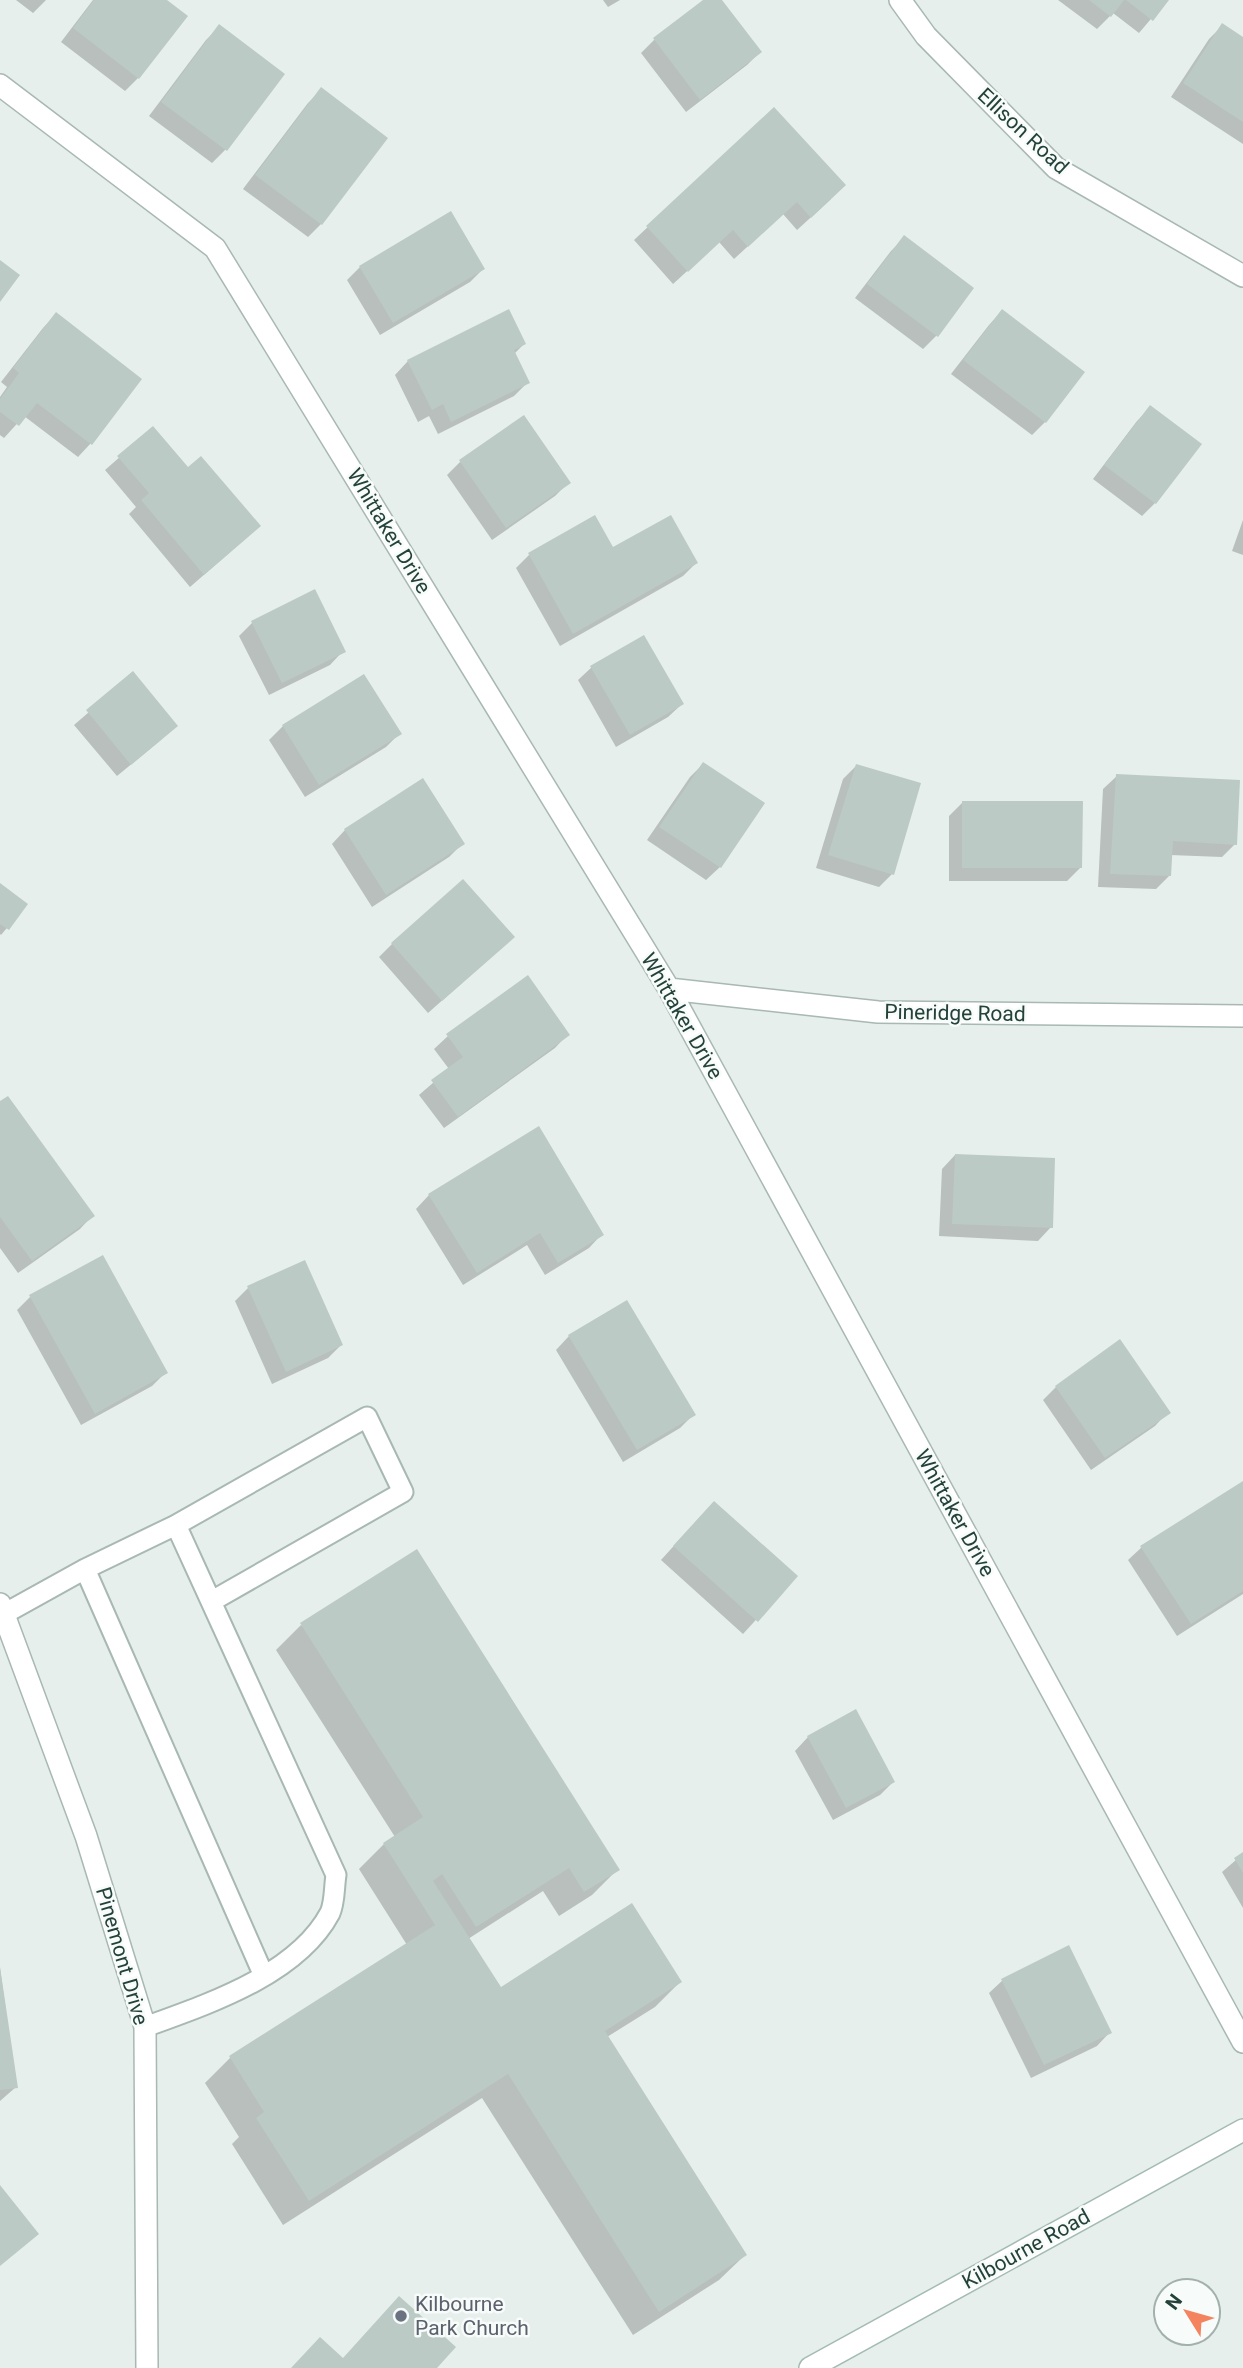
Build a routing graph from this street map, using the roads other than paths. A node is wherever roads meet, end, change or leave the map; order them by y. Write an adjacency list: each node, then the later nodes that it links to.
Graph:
1 (900, 0): 3 (street, Ellison Road)
2 (0, 85): 4 (street, Whittaker Drive)
3 (1243, 276)
4 (669, 989): 5 (street, Pineridge Road); 12 (street, Whittaker Drive)
5 (1243, 1016)
6 (176, 1525): 7 (lane); 8 (lane); 8 (lane)
7 (85, 1569): 9 (lane); 10 (lane)
8 (212, 1601): 10 (lane)
9 (2, 1609): 11 (street, Pinemont Drive)
10 (264, 1976): 11 (lane)
11 (145, 2026): 14 (street, Pinemont Drive)
12 (1243, 2042)
13 (1243, 2130): 15 (street, Kilbourne Road)
14 (147, 2368)
15 (810, 2368)

